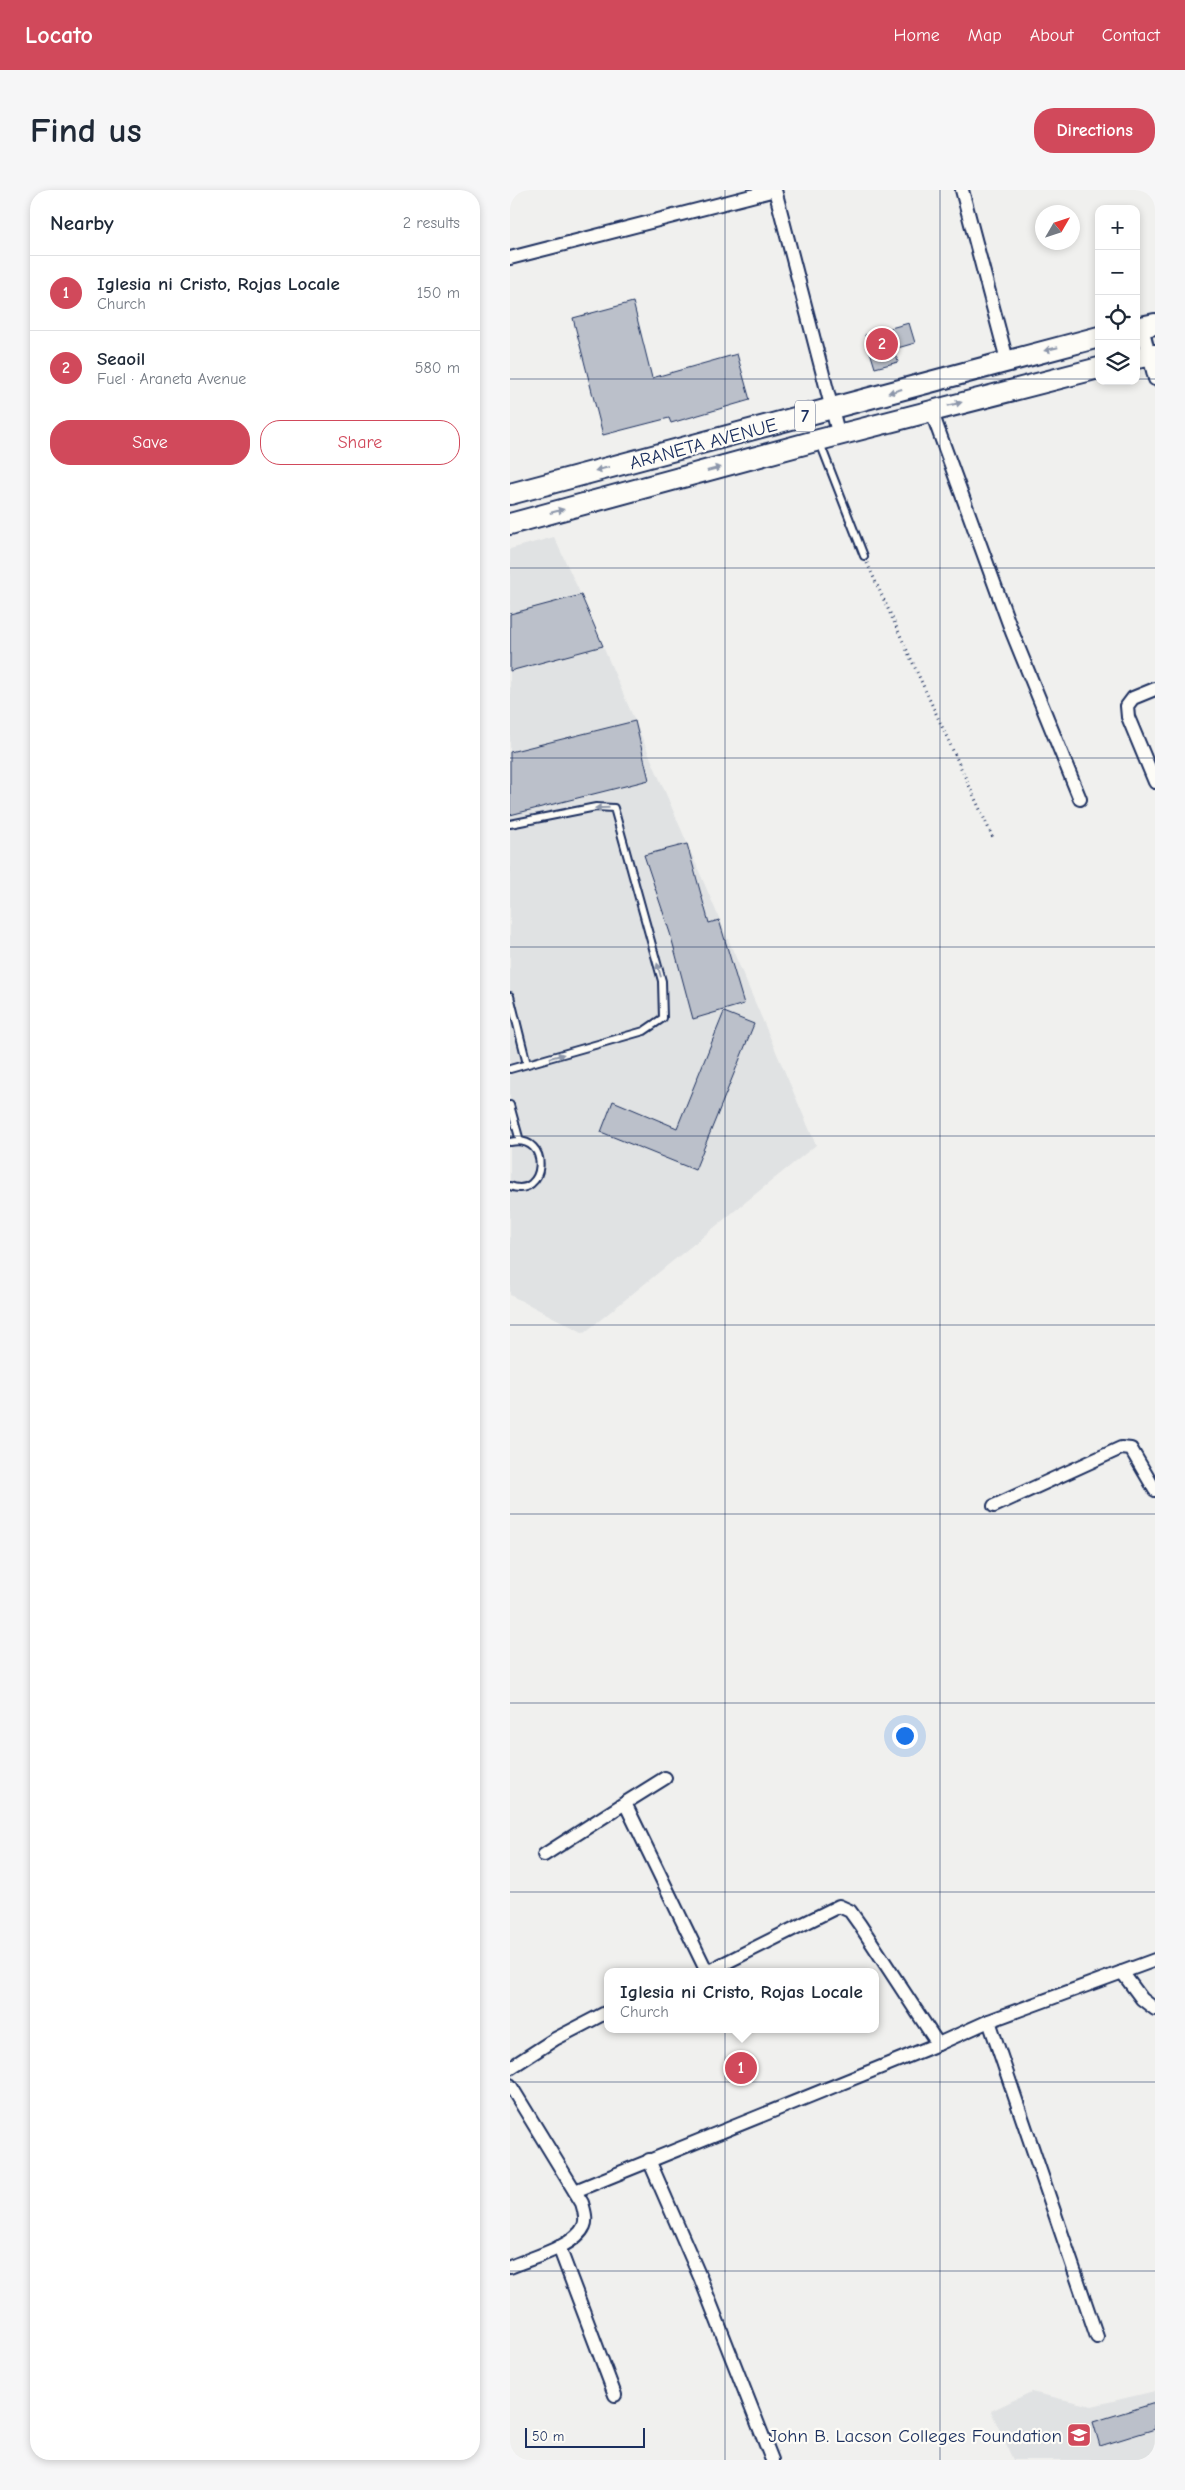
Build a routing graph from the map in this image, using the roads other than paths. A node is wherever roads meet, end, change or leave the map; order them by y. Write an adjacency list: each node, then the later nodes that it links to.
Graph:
1 (775, 190): 3 (street); 10 (street)
2 (962, 190): 7 (street)
3 (510, 258)
4 (1144, 326): 6 (street)
5 (1095, 338): 7 (main road, ARANETA AVENUE / 7, one-way to 7)
6 (1147, 356): 9 (street)
7 (1007, 360): 10 (main road, ARANETA AVENUE / 7, one-way to 10)
8 (1095, 369): 11 (main road, ARANETA AVENUE / 7, one-way to 8)
9 (1155, 379)
10 (831, 409): 12 (street); 14 (main road, ARANETA AVENUE / 7)
11 (932, 410): 12 (main road, ARANETA AVENUE / 7); 21 (street)
12 (839, 436): 13 (main road, ARANETA AVENUE / 7)
13 (818, 440): 15 (main road, ARANETA AVENUE / 7, one-way to 13); 18 (lane)
14 (676, 450): 15 (main road); 16 (main road, ARANETA AVENUE / 7, one-way to 16)
15 (683, 477): 17 (main road, ARANETA AVENUE / 7, one-way to 15)
16 (510, 494)
17 (510, 524)
18 (864, 556)
19 (1155, 689): 20 (street)
20 (1155, 782)
21 (1080, 799)
22 (510, 824): 24 (lane, one-way to 22)
23 (510, 996): 24 (lane)
24 (527, 1064): 25 (lane)
25 (510, 1068)
26 (510, 1105): 27 (lane)
27 (520, 1141): 28 (lane); 29 (lane)
28 (510, 1142)
29 (510, 1186)
30 (1155, 1490): 31 (street)
31 (994, 1506)
32 (665, 1778): 33 (street)
33 (625, 1804): 34 (street); 36 (street)
34 (544, 1855)
35 (1155, 1960): 38 (street)
36 (705, 1968)
37 (715, 1968): 42 (street)
38 (1122, 1972): 39 (street); 41 (street)
39 (1155, 2009)
40 (604, 2014): 43 (street)
41 (989, 2021): 42 (street); 49 (street)
42 (938, 2044): 45 (street)
43 (510, 2068)
44 (510, 2085): 46 (street)
45 (649, 2160): 46 (street); 51 (street)
46 (574, 2191): 47 (street)
47 (559, 2247): 48 (street); 50 (street)
48 (510, 2267)
49 (1097, 2337)
50 (615, 2395)
51 (772, 2460)

